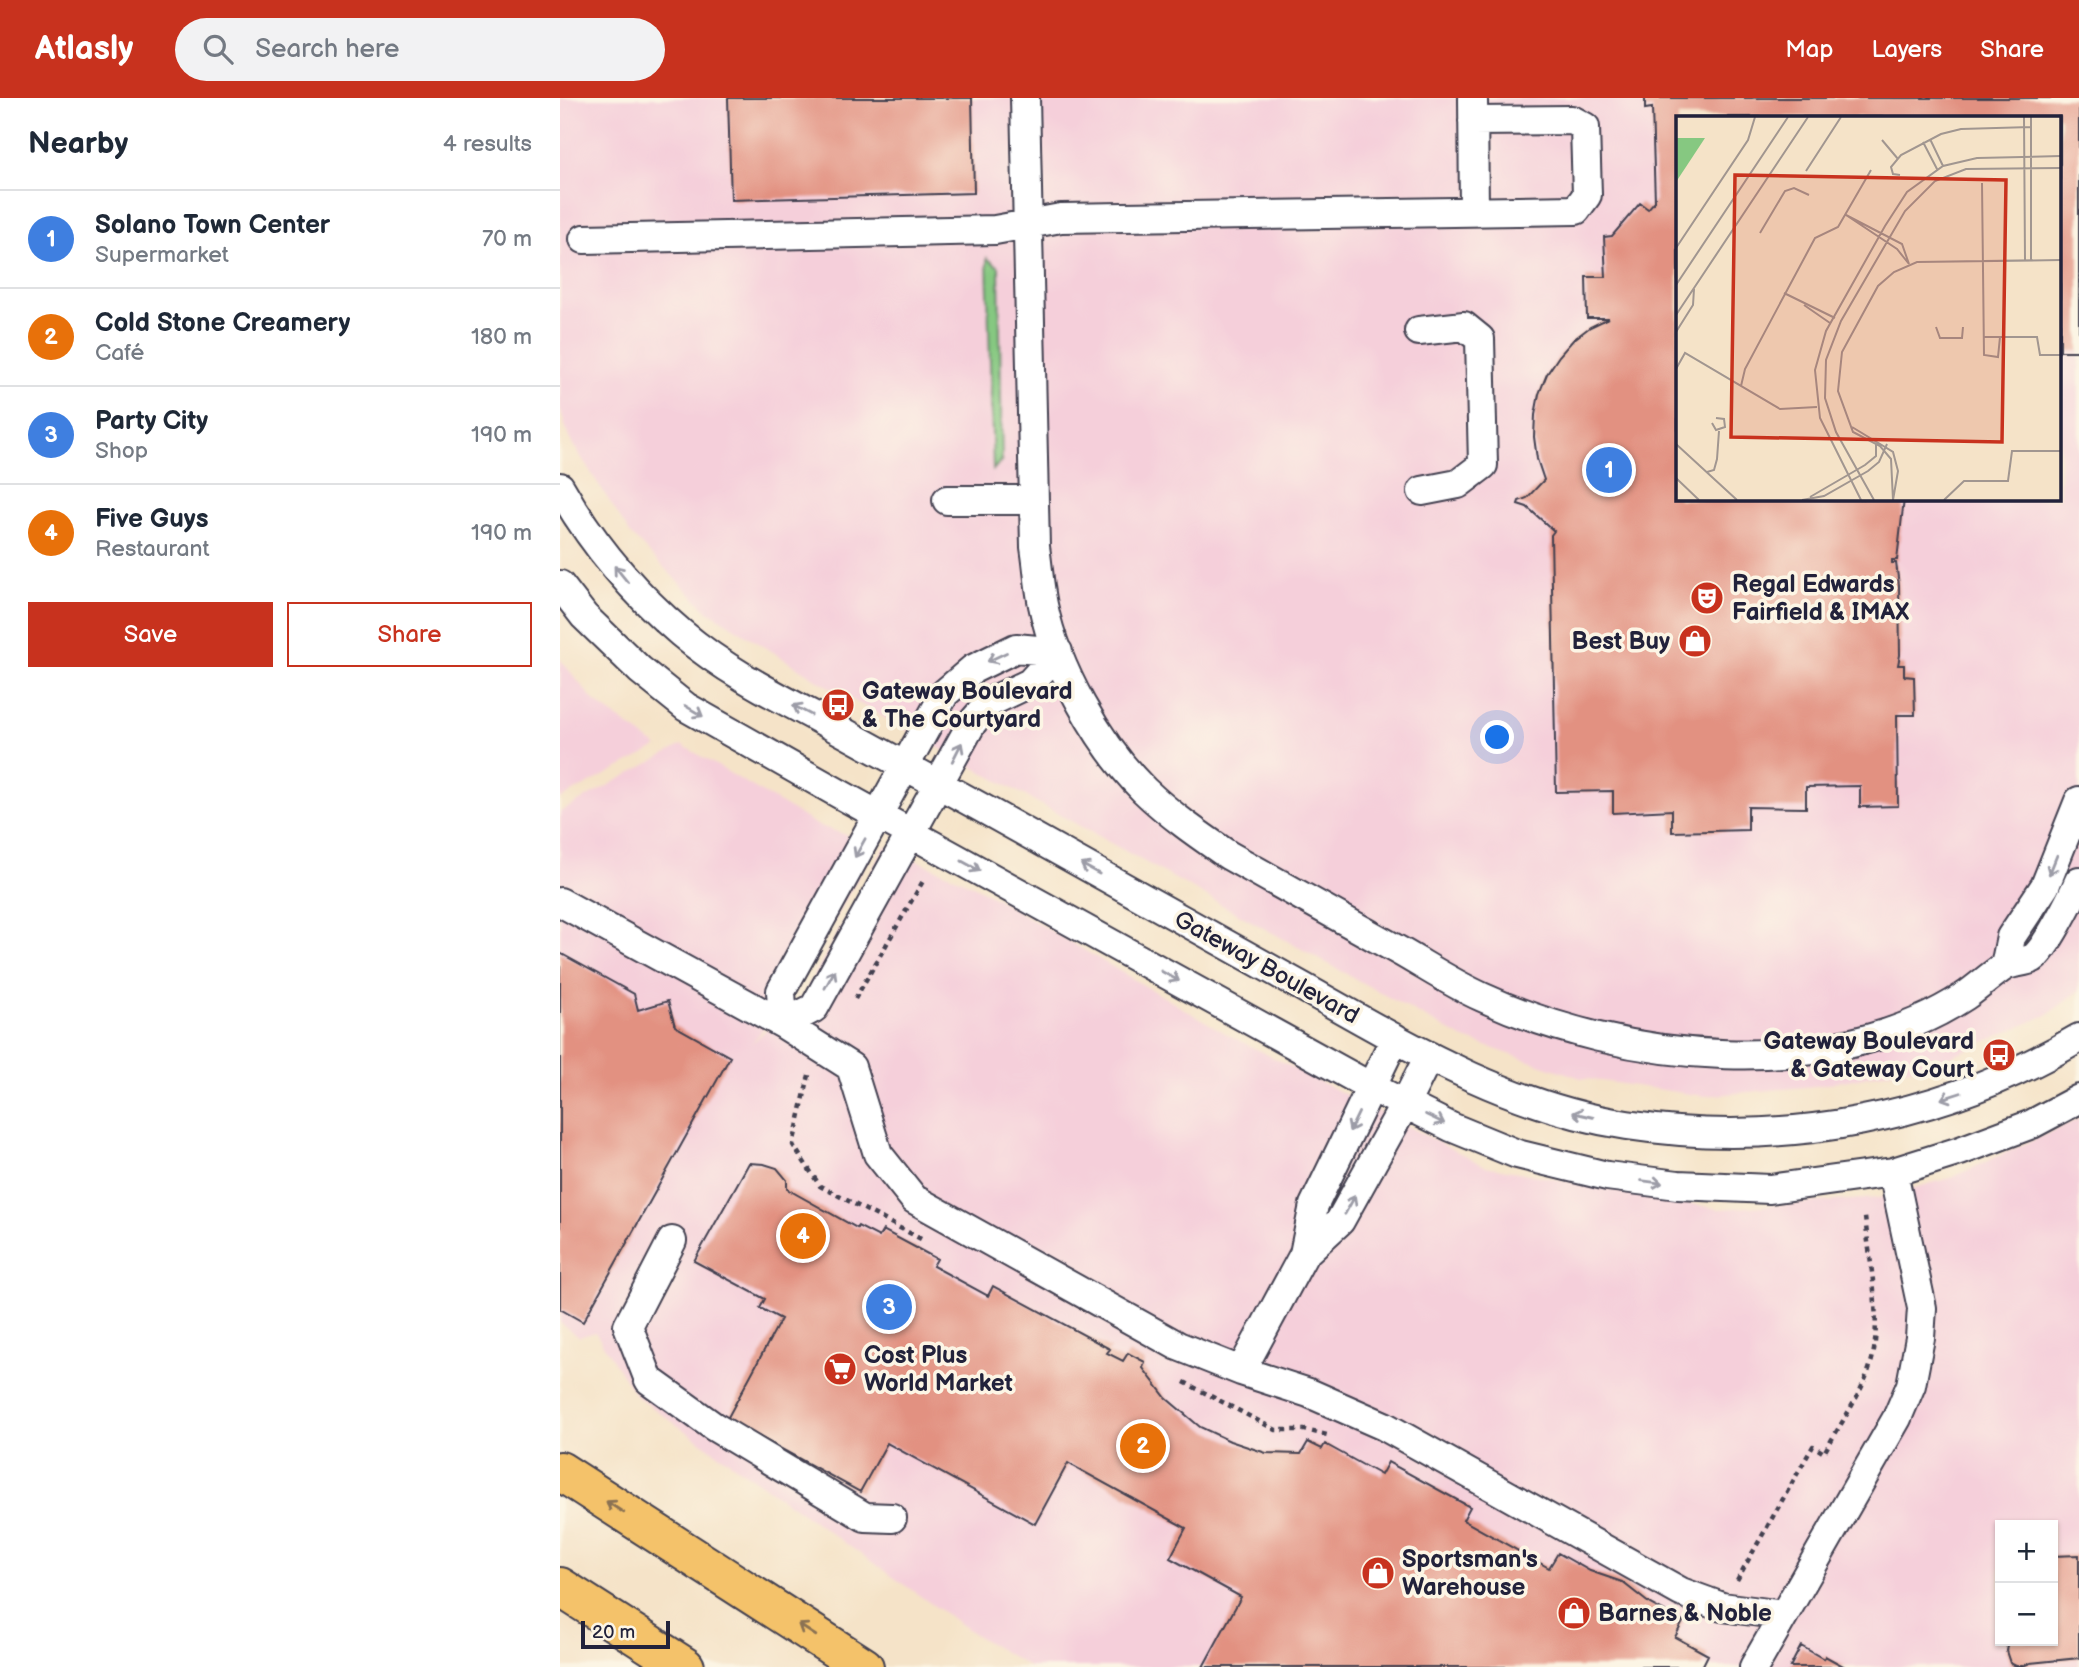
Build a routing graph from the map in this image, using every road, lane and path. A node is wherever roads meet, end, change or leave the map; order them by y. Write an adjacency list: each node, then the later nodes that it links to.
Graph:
1 (1025, 98): 4 (street)
2 (1473, 109): 3 (street); 3 (street)
3 (1474, 211): 4 (street)
4 (1028, 224): 5 (street); 10 (street)
5 (584, 239)
6 (1419, 331): 8 (street)
7 (560, 487): 13 (street, Gateway Boulevard, one-way to 7)
8 (1422, 491)
9 (947, 500): 10 (street)
10 (1034, 500): 12 (street)
11 (560, 585): 16 (street, one-way to 16)
12 (1058, 652): 13 (street, one-way to 13); 14 (street, one-way to 12); 20 (street)
13 (905, 766): 14 (street, Gateway Boulevard); 16 (street)
14 (939, 785): 17 (street); 22 (street, Gateway Boulevard, one-way to 14)
15 (2079, 802): 20 (street, one-way to 20)
16 (878, 815): 17 (street); 21 (street, one-way to 21)
17 (911, 833): 21 (street, one-way to 17); 25 (street, one-way to 25)
18 (2079, 881): 20 (street)
19 (560, 902): 21 (street)
20 (2005, 966)
21 (782, 1024): 32 (street)
22 (1395, 1038): 24 (street, Gateway Boulevard); 25 (street)
23 (2079, 1038): 24 (street, Gateway Boulevard, one-way to 24)
24 (1429, 1056): 27 (street)
25 (1371, 1087): 27 (street); 31 (street, one-way to 31)
26 (2079, 1099): 28 (street)
27 (1405, 1104): 28 (street, one-way to 28); 31 (street, one-way to 27)
28 (1894, 1172): 37 (street)
29 (1864, 1217): 36 (path)
30 (671, 1241): 34 (street)
31 (1304, 1254): 32 (street)
32 (1241, 1371): 36 (street)
33 (560, 1471): 39 (highway, one-way to 33)
34 (892, 1518)
35 (560, 1587): 38 (highway)
36 (1722, 1607): 37 (street)
37 (1783, 1615): 40 (street)
38 (685, 1667)
39 (864, 1667)
40 (1754, 1667)

